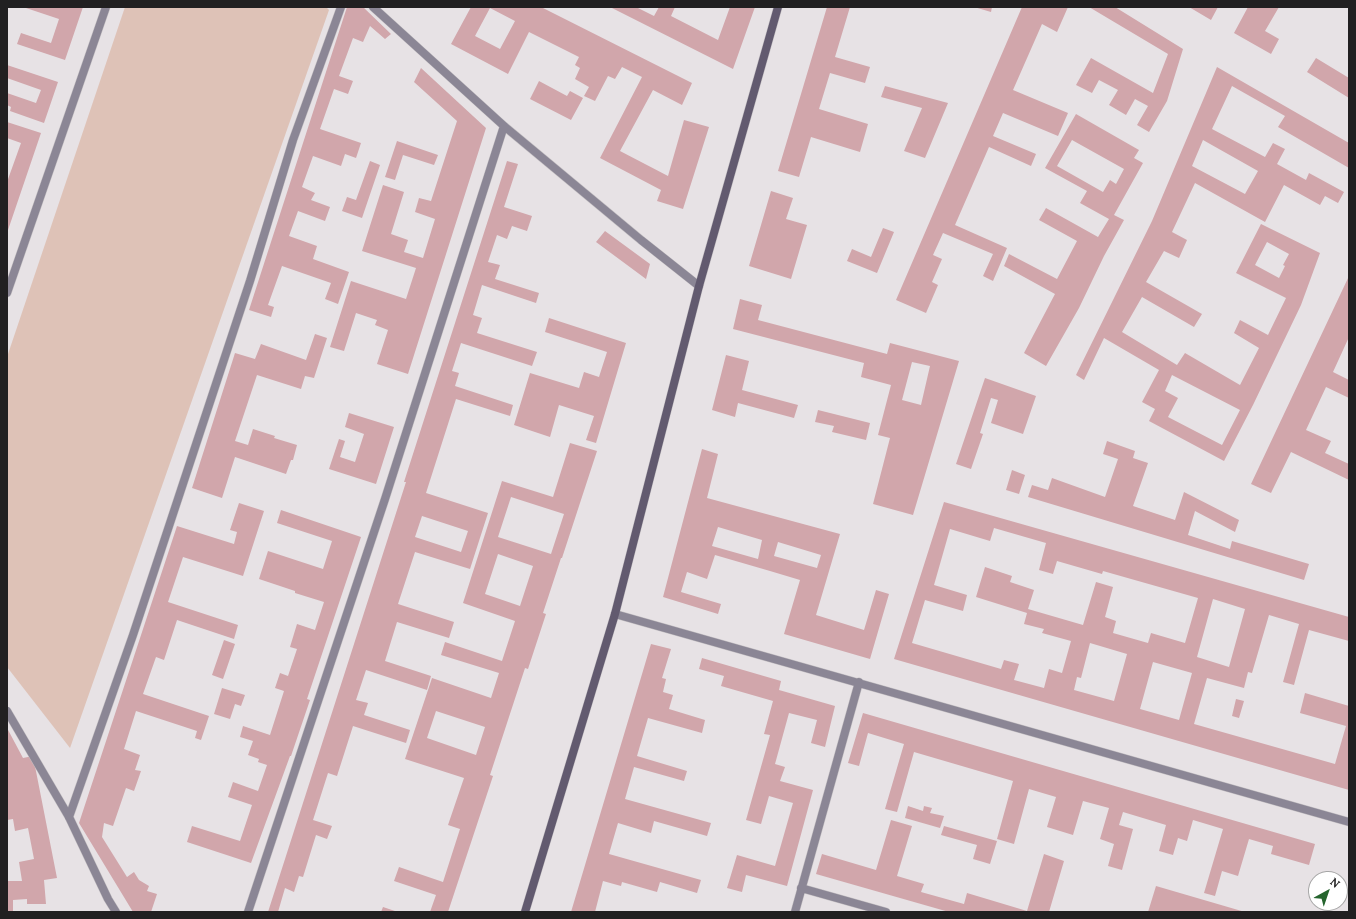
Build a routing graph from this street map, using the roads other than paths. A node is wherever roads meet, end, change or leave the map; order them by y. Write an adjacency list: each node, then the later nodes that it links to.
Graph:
1 (106, 7): 7 (street)
2 (341, 7): 11 (street)
3 (373, 7): 5 (street)
4 (778, 7): 6 (street)
5 (504, 126): 6 (street); 15 (street)
6 (699, 286): 8 (street)
7 (7, 293)
8 (615, 614): 9 (street); 16 (street)
9 (858, 682): 12 (street); 13 (street)
10 (7, 711): 11 (street)
11 (69, 817): 14 (street)
12 (1349, 822)
13 (801, 888): 17 (street); 18 (street)
14 (116, 912)
15 (248, 912)
16 (525, 912)
17 (795, 912)
18 (886, 912)

